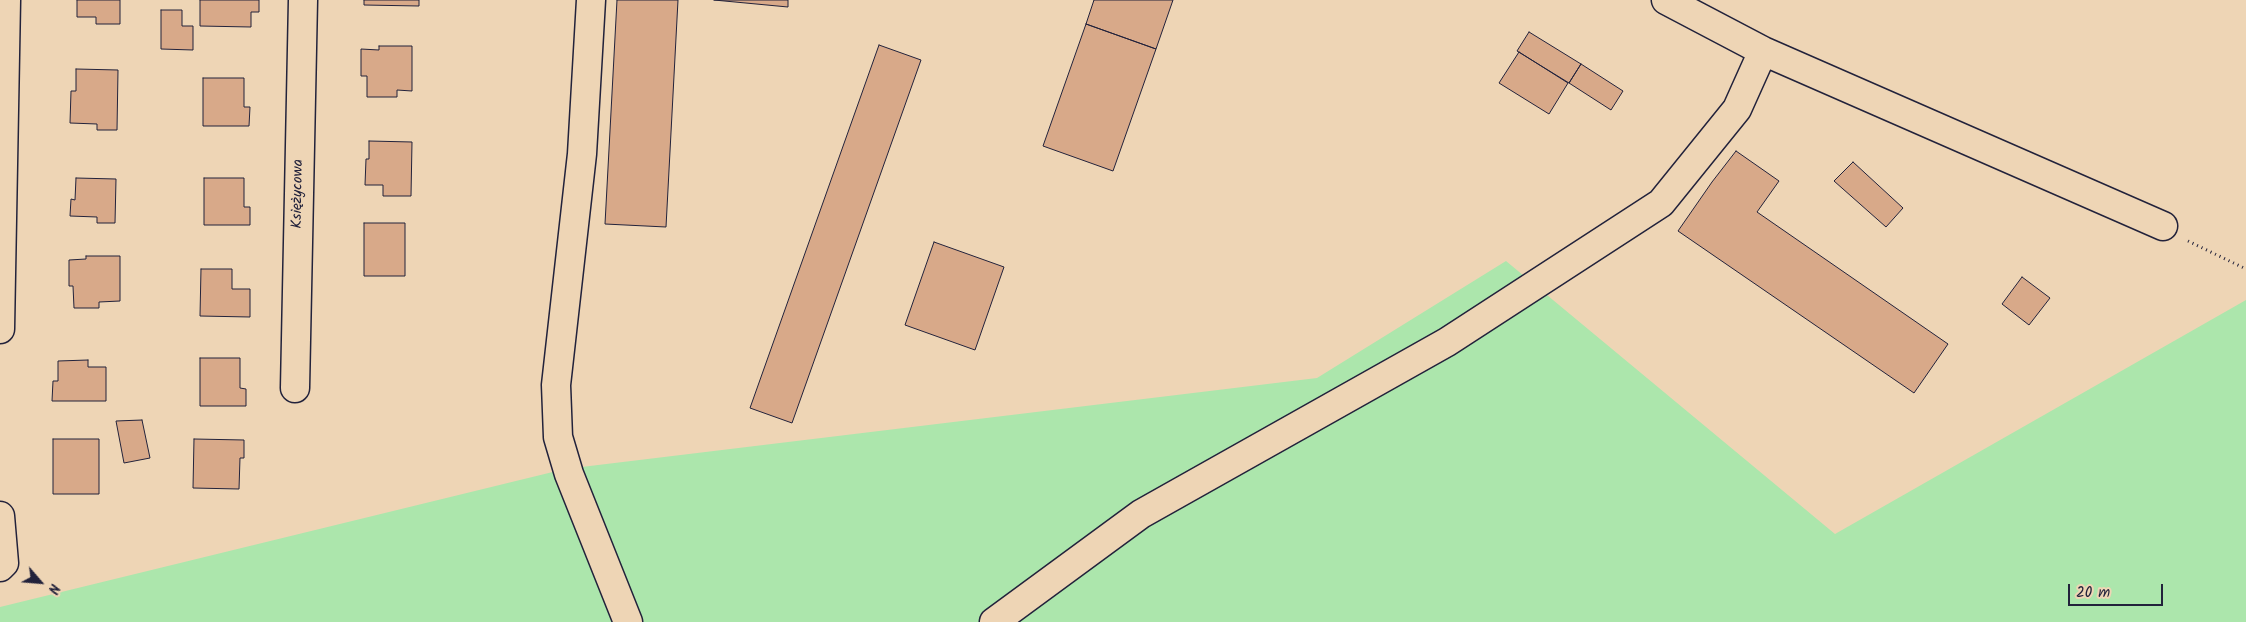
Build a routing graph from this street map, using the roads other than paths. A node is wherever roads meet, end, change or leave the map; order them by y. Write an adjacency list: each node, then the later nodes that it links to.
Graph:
1 (6, 0): 7 (street)
2 (303, 0): 8 (street, Księżycowa)
3 (591, 0): 11 (street)
4 (1666, 0): 5 (street)
5 (1763, 51): 6 (street); 12 (street)
6 (2163, 226)
7 (0, 329)
8 (295, 388)
9 (0, 516): 10 (street)
10 (0, 567)
11 (628, 622)
12 (994, 622)

